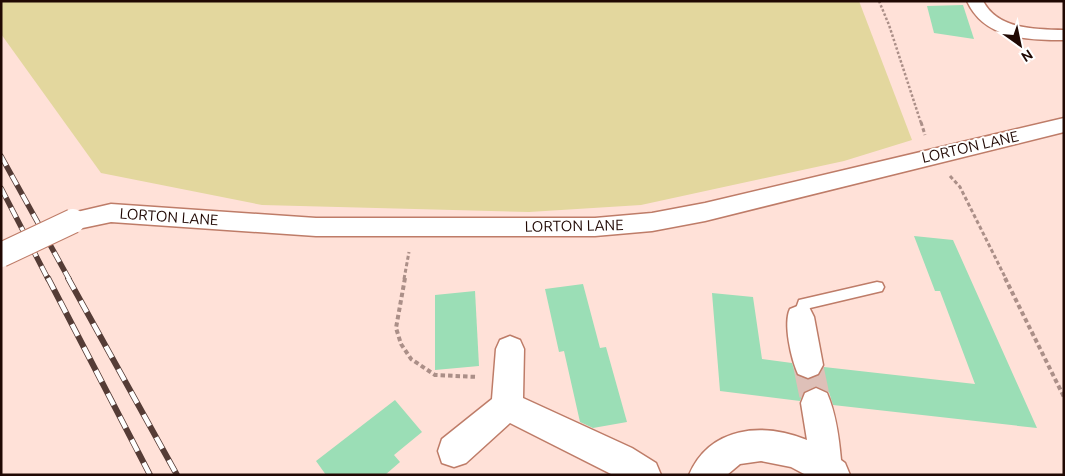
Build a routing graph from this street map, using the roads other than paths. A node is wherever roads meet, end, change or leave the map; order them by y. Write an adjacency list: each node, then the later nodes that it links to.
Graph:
1 (975, 1): 2 (street)
2 (1064, 35)
3 (1064, 125): 4 (street, LORTON LANE, bridge)
4 (1, 255)
5 (877, 287): 6 (lane)
6 (800, 317): 8 (street)
7 (510, 362): 10 (street)
8 (808, 365)
9 (816, 403): 12 (street)
10 (508, 406): 11 (street); 13 (street)
11 (454, 451)
12 (829, 471): 14 (street)
13 (644, 475)
14 (706, 475)

